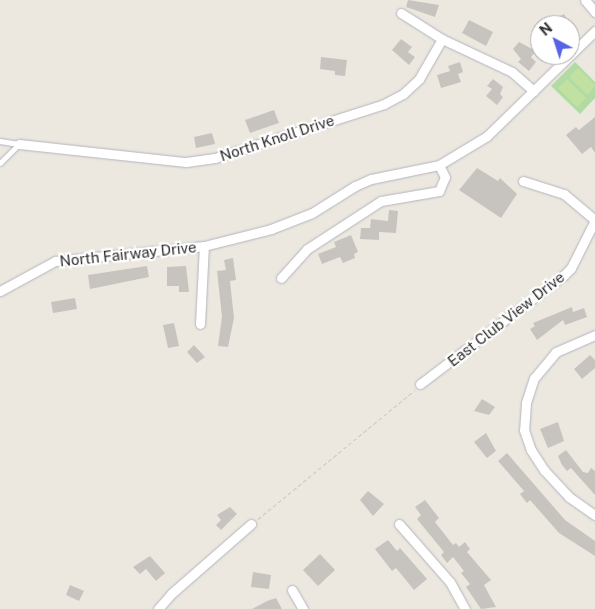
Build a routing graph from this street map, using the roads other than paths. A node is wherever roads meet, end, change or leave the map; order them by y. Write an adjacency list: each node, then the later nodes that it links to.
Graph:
1 (585, 0): 2 (street)
2 (595, 12)
3 (402, 13): 5 (street)
4 (595, 31): 6 (street, North Fairway Drive)
5 (442, 39): 6 (street); 8 (street, North Knoll Drive)
6 (534, 91): 10 (street, North Fairway Drive)
7 (0, 141): 8 (lane)
8 (18, 144): 9 (lane)
9 (0, 164)
10 (439, 165): 13 (street, North Fairway Drive); 14 (street)
11 (523, 181): 12 (street)
12 (595, 220): 18 (street, East Club View Drive)
13 (204, 246): 15 (street, North Fairway Drive); 16 (street)
14 (281, 278)
15 (0, 292)
16 (200, 324)
17 (595, 335): 19 (street)
18 (420, 384)
19 (595, 515)
20 (251, 524): 23 (street)
21 (399, 524): 25 (street)
22 (292, 590): 24 (street)
23 (158, 609)
24 (303, 609)
25 (465, 609)

